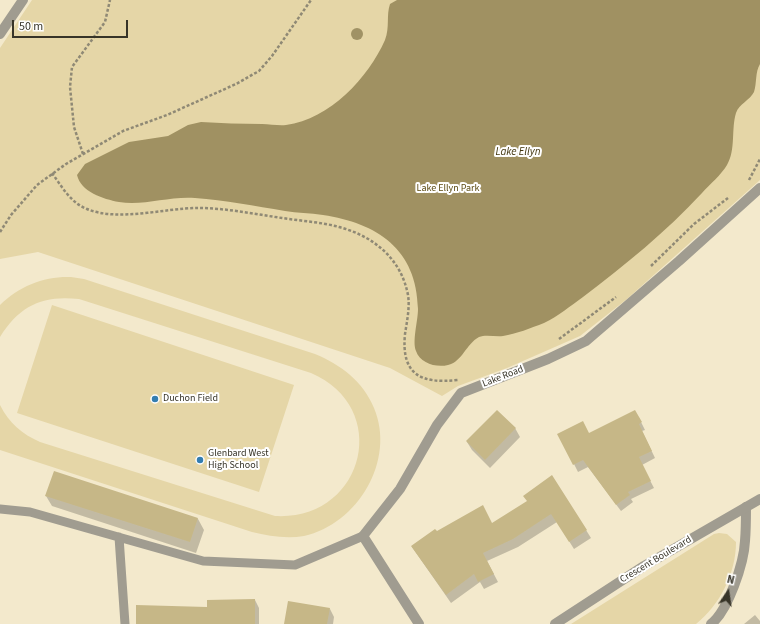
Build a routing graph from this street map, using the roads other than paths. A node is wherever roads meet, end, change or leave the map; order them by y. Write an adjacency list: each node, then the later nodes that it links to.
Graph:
1 (23, 0): 2 (street)
2 (0, 34)
3 (760, 188): 7 (street, Lake Road)
4 (760, 499): 5 (street, Crescent Boulevard)
5 (746, 507): 11 (street, Crescent Boulevard); 12 (street)
6 (0, 508): 8 (lane)
7 (363, 536): 8 (lane); 10 (street)
8 (119, 537): 9 (lane)
9 (125, 624)
10 (419, 624)
11 (555, 624)
12 (711, 624)

